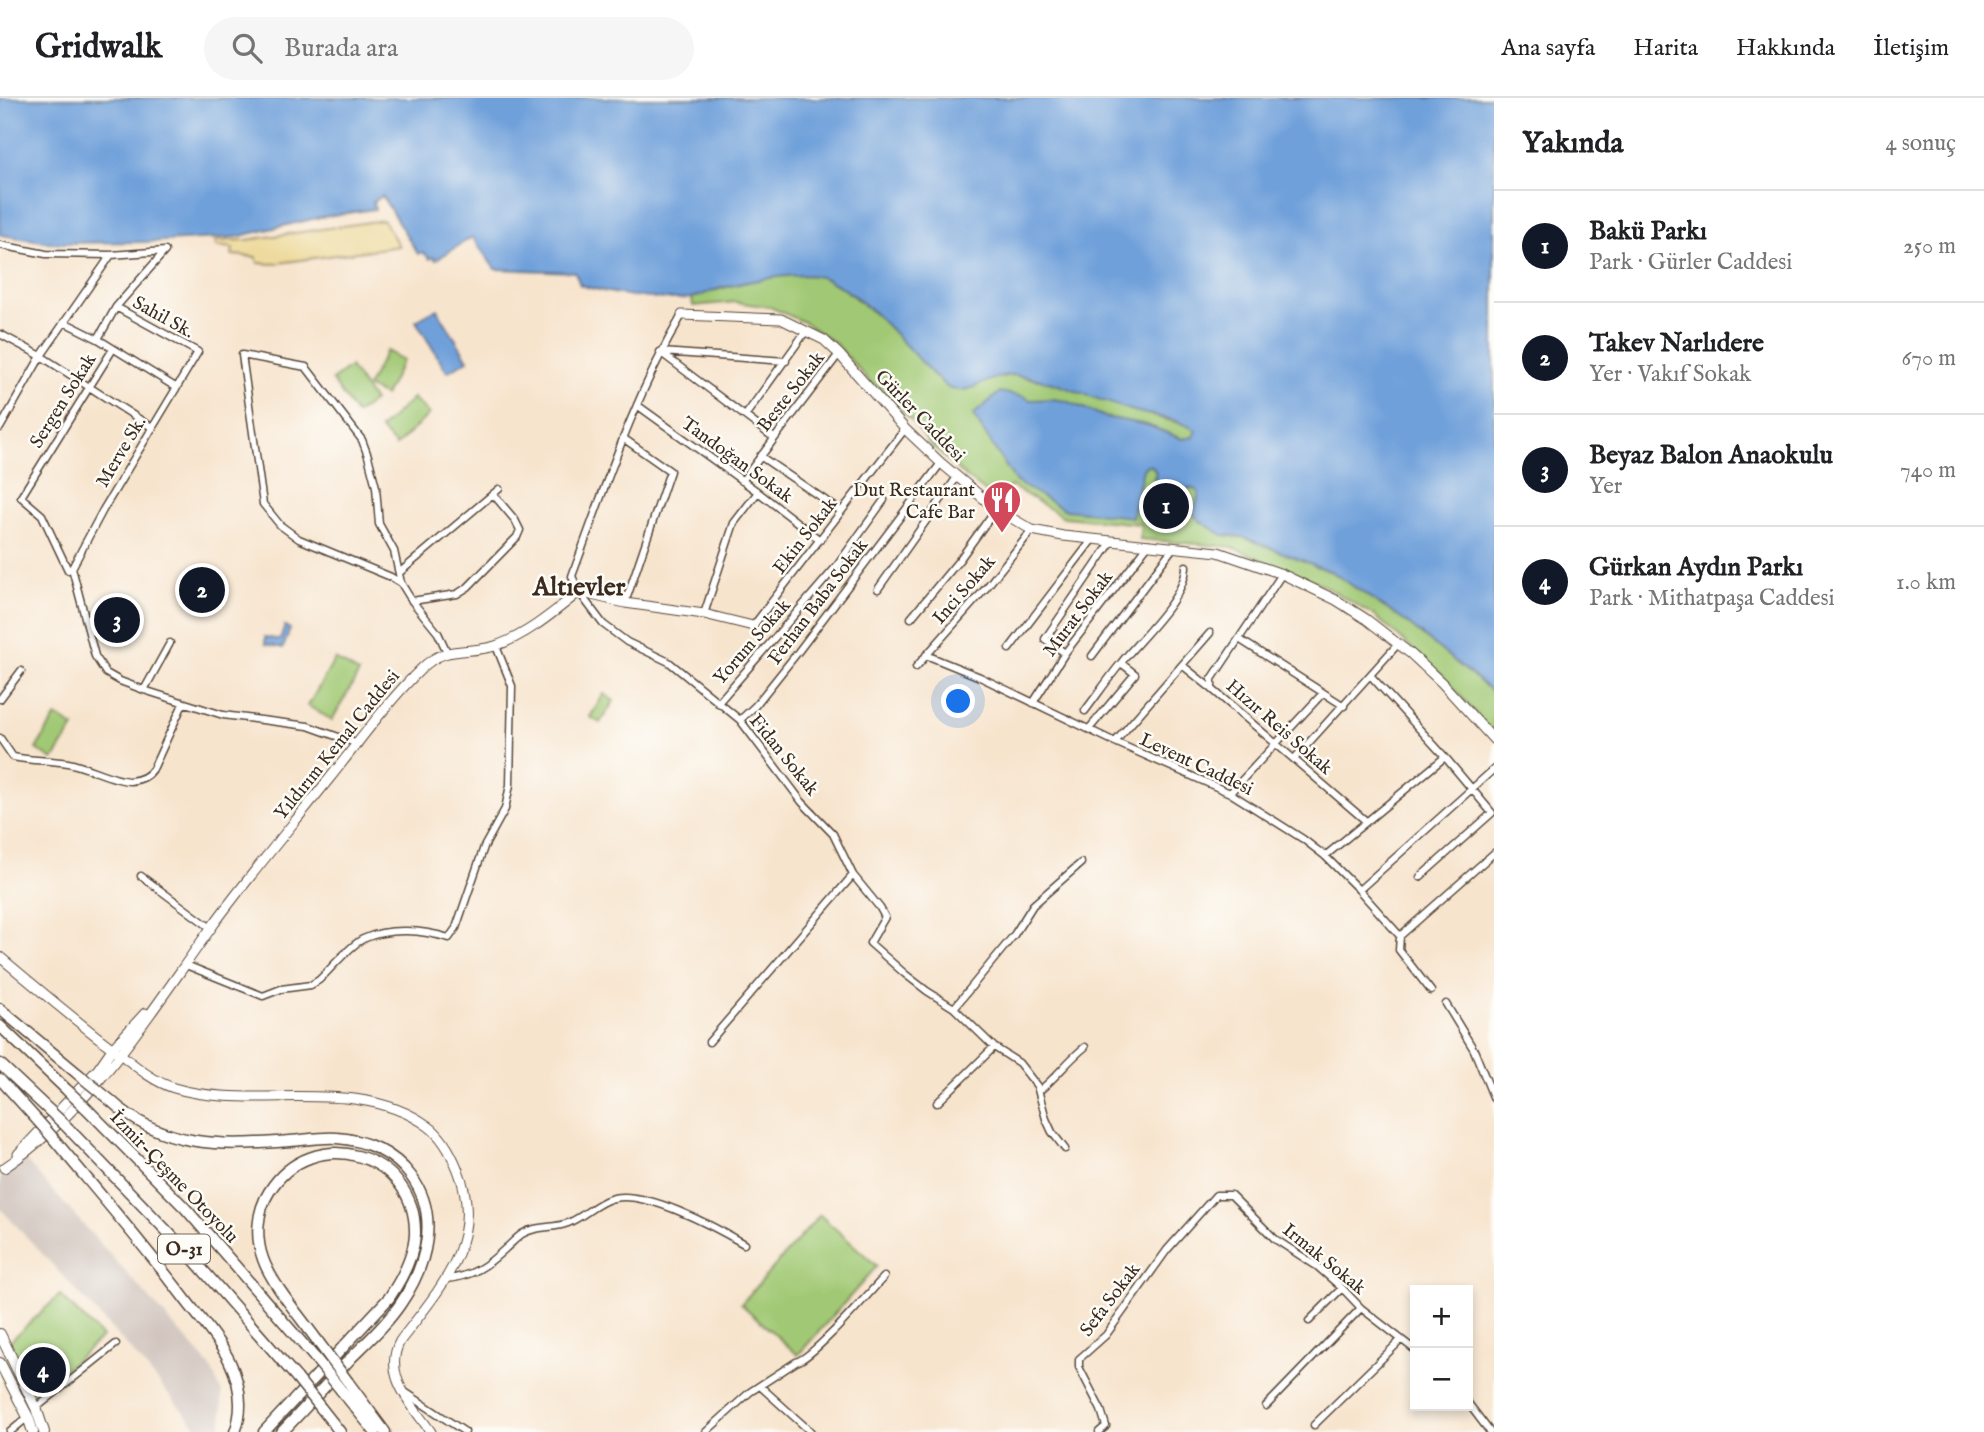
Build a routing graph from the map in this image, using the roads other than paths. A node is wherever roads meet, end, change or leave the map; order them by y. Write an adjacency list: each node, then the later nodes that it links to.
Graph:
1 (0, 245): 2 (street)
2 (111, 255): 3 (street, Sergen Sokak); 5 (street)
3 (116, 307): 8 (street, Sergen Sokak); 10 (street, Sahil Sk.)
4 (682, 315): 6 (street, Gürler Caddesi); 11 (street)
5 (64, 322): 8 (street); 13 (street)
6 (806, 331): 12 (street, Gürler Caddesi); 14 (street)
7 (0, 334): 13 (street)
8 (97, 339): 9 (street)
9 (113, 349): 15 (street, Sergen Sokak); 16 (street)
10 (198, 352): 16 (street, Merve Sk.)
11 (660, 352): 14 (street); 17 (street); 18 (street)
12 (839, 354): 21 (street, Gürler Caddesi); 23 (street, Beste Sokak)
13 (41, 356): 15 (street); 19 (street)
14 (786, 361): 18 (street)
15 (89, 388): 20 (street); 39 (street, Sergen Sokak)
16 (177, 388): 20 (street, Merve Sk.)
17 (637, 405): 22 (street); 27 (street, Tandoğan Sokak)
18 (745, 416): 23 (street)
19 (0, 428)
20 (153, 428): 39 (street, Merve Sk.)
21 (905, 429): 25 (street, Gürler Caddesi); 31 (street, Ekin Sokak)
22 (622, 438): 44 (street); 46 (street)
23 (774, 438): 24 (street, Beste Sokak)
24 (760, 456): 27 (street, Beste Sokak); 31 (street)
25 (941, 463): 26 (street, Gürler Caddesi); 74 (street, Ferhan Baba Sokak)
26 (957, 477): 30 (street, Gürler Caddesi); 43 (street)
27 (742, 481): 28 (street, Tandoğan Sokak)
28 (758, 492): 33 (street, Tandoğan Sokak); 47 (street)
29 (884, 500): 69 (street, Yorum Sokak)
30 (996, 509): 32 (street, Gürler Caddesi); 48 (street)
31 (841, 511): 33 (street, Ekin Sokak)
32 (1031, 530): 34 (street, Gürler Caddesi); 58 (street, Inci Sokak)
33 (820, 540): 49 (street, Ekin Sokak)
34 (1091, 540): 35 (street, Gürler Caddesi); 55 (street)
35 (1112, 541): 36 (street, Gürler Caddesi); 57 (street)
36 (1149, 544): 37 (street, Gürler Caddesi); 57 (street, Murat Sokak)
37 (1173, 548): 41 (street, Gürler Caddesi); 59 (street)
38 (1186, 566): 60 (street)
39 (72, 568): 65 (street)
40 (399, 573): 42 (street); 42 (street); 45 (street)
41 (1282, 575): 51 (street, Hızır Reis Sokak); 53 (street, Gürler Caddesi)
42 (401, 583): 45 (street)
43 (878, 589)
44 (579, 592): 46 (street); 54 (street, Yıldırım Kemal Caddesi); 69 (street, Fidan Sokak)
45 (412, 601): 56 (street)
46 (625, 603): 47 (street)
47 (704, 614): 49 (street)
48 (911, 618)
49 (753, 626)
50 (1210, 634): 61 (street)
51 (1239, 639): 66 (street, Hızır Reis Sokak); 67 (street)
52 (170, 643): 65 (street)
53 (1398, 644): 64 (street); 77 (street, Gürler Caddesi)
54 (496, 646): 56 (street, Yıldırım Kemal Caddesi); 97 (street)
55 (1009, 649)
56 (447, 652): 80 (street, Yıldırım Kemal Caddesi)
57 (1065, 653): 70 (street, Murat Sokak)
58 (926, 655): 62 (street, Inci Sokak); 70 (street, Levent Caddesi)
59 (1092, 656)
60 (1121, 663): 73 (street); 75 (street)
61 (1182, 666): 66 (street); 78 (street)
62 (916, 667)
63 (21, 671): 68 (street)
64 (1370, 676): 72 (street); 81 (street)
65 (144, 690): 71 (street)
66 (1212, 690): 79 (street, Hızır Reis Sokak)
67 (1323, 693): 72 (street); 79 (street)
68 (0, 699)
69 (718, 703): 74 (street, Fidan Sokak)
70 (1033, 703): 75 (street, Levent Caddesi)
71 (183, 704): 76 (street); 80 (street)
72 (1344, 706): 82 (street)
73 (1085, 711)
74 (740, 720): 90 (street, Fidan Sokak)
75 (1089, 729): 78 (street, Levent Caddesi)
76 (0, 738)
77 (1494, 740)
78 (1115, 742): 85 (street, Levent Caddesi)
79 (1275, 743): 82 (street, Hızır Reis Sokak); 85 (street)
80 (358, 744): 94 (street, Yıldırım Kemal Caddesi)
81 (1445, 757): 84 (street); 86 (street)
82 (1294, 759): 86 (street, Hızır Reis Sokak)
83 (1494, 769): 84 (street)
84 (1472, 789): 92 (street); 93 (street)
85 (1230, 793): 88 (street, Levent Caddesi)
86 (1366, 821): 88 (street)
87 (1494, 853): 95 (street)
88 (1325, 856): 93 (street, Levent Caddesi)
89 (1081, 863): 101 (street)
90 (853, 875): 101 (street, Fidan Sokak); 104 (street)
91 (141, 876): 94 (street)
92 (1420, 877)
93 (1359, 890): 95 (street, Levent Caddesi)
94 (211, 928): 97 (street, Yıldırım Kemal Caddesi)
95 (1401, 936): 99 (street, Levent Caddesi)
96 (0, 957): 107 (street)
97 (186, 965): 98 (street, Yıldırım Kemal Caddesi)
98 (170, 986): 107 (street, Yıldırım Kemal Caddesi); 108 (street, Yıldırım Kemal Caddesi)
99 (1431, 991)
100 (1446, 1004): 112 (street)
101 (954, 1008): 105 (street)
102 (0, 1009): 142 (highway, bridge)
103 (0, 1026): 128 (highway, İzmir-Çeşme Otoyolu / O-31, bridge)
104 (709, 1042)
105 (994, 1047): 111 (street); 113 (street)
106 (1085, 1047): 111 (street)
107 (112, 1049): 108 (street); 115 (street, Yıldırım Kemal Caddesi)
108 (121, 1055): 115 (street, Yıldırım Kemal Caddesi); 119 (street)
109 (0, 1064): 143 (highway, O-31, bridge)
110 (0, 1079): 140 (highway, bridge)
111 (1039, 1091): 114 (street)
112 (1494, 1098)
113 (937, 1103)
114 (1065, 1149)
115 (2, 1170)
116 (1216, 1195): 120 (street, Irmak Sokak); 136 (street, Sefa Sokak)
117 (744, 1244): 119 (street)
118 (884, 1277): 129 (street)
119 (446, 1279): 130 (street)
120 (1342, 1288): 121 (street, Irmak Sokak); 122 (street)
121 (1361, 1308): 124 (street, Irmak Sokak); 131 (street)
122 (1309, 1321)
123 (0, 1334): 132 (main road)
124 (1401, 1339): 126 (street, Irmak Sokak); 135 (street)
125 (116, 1344): 132 (street)
126 (1412, 1348)
127 (0, 1363): 134 (main road)
128 (345, 1386): 141 (highway, bridge); 144 (highway, O-31); 145 (highway)
129 (760, 1386): 148 (street); 149 (street)
130 (400, 1389): 146 (street); 147 (street)
131 (1266, 1406)
132 (36, 1408): 139 (main road)
133 (1473, 1410): 151 (street)
134 (28, 1417): 137 (street); 138 (main road)
135 (1314, 1425)
136 (1108, 1429): 150 (street, Sefa Sokak)
137 (9, 1432)
138 (33, 1432)
139 (44, 1432)
140 (235, 1432)
141 (264, 1432)
142 (282, 1432)
143 (340, 1432)
144 (375, 1432)
145 (385, 1432)
146 (431, 1432)
147 (465, 1432)
148 (706, 1432)
149 (811, 1432)
150 (1100, 1432)
151 (1490, 1432)

